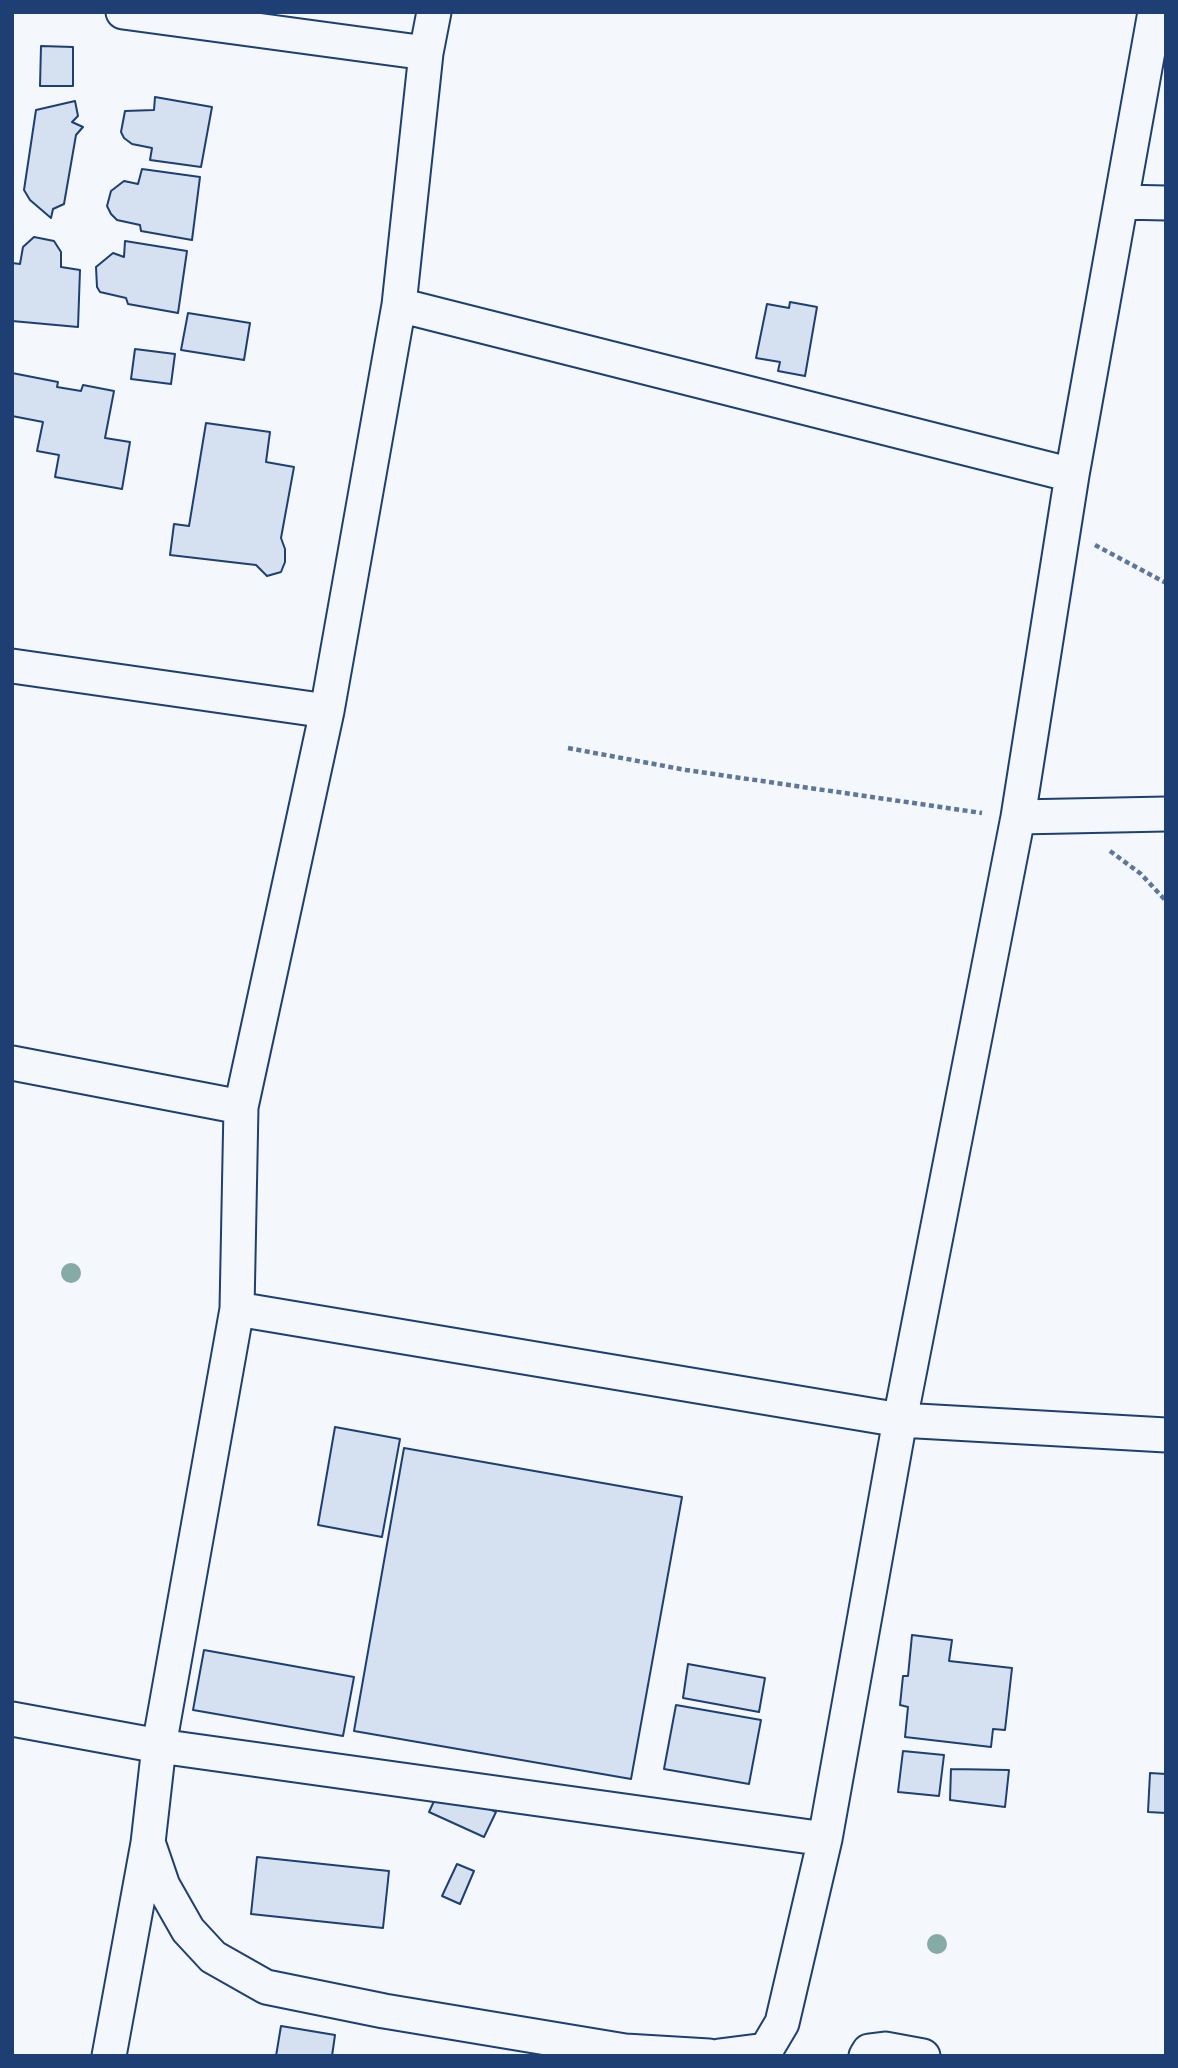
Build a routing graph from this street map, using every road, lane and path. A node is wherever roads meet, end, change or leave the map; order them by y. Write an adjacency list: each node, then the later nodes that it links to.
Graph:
1 (123, 12): 4 (street)
2 (434, 12): 4 (street)
3 (1155, 12): 5 (street)
4 (426, 53): 7 (street)
5 (1121, 202): 6 (street); 8 (street)
6 (1166, 203)
7 (399, 305): 8 (street); 12 (street)
8 (1072, 475): 9 (street)
9 (1063, 529): 10 (path); 16 (street)
10 (1166, 583)
11 (12, 666): 12 (street)
12 (327, 710): 19 (street)
13 (568, 748): 16 (path)
14 (1166, 814): 15 (street)
15 (1074, 816): 16 (street); 17 (path)
16 (1018, 817): 21 (street)
17 (1166, 901)
18 (12, 1063): 19 (street)
19 (241, 1107): 20 (street)
20 (237, 1309): 21 (street); 24 (street)
21 (900, 1420): 22 (street); 25 (street)
22 (1166, 1435)
23 (12, 1719): 24 (street)
24 (159, 1746): 25 (street); 26 (street)
25 (825, 1839): 29 (street)
26 (148, 1843): 27 (street); 28 (street)
27 (109, 2056)
28 (709, 2056)
29 (719, 2056)
30 (866, 2056): 31 (street)
31 (923, 2056)

